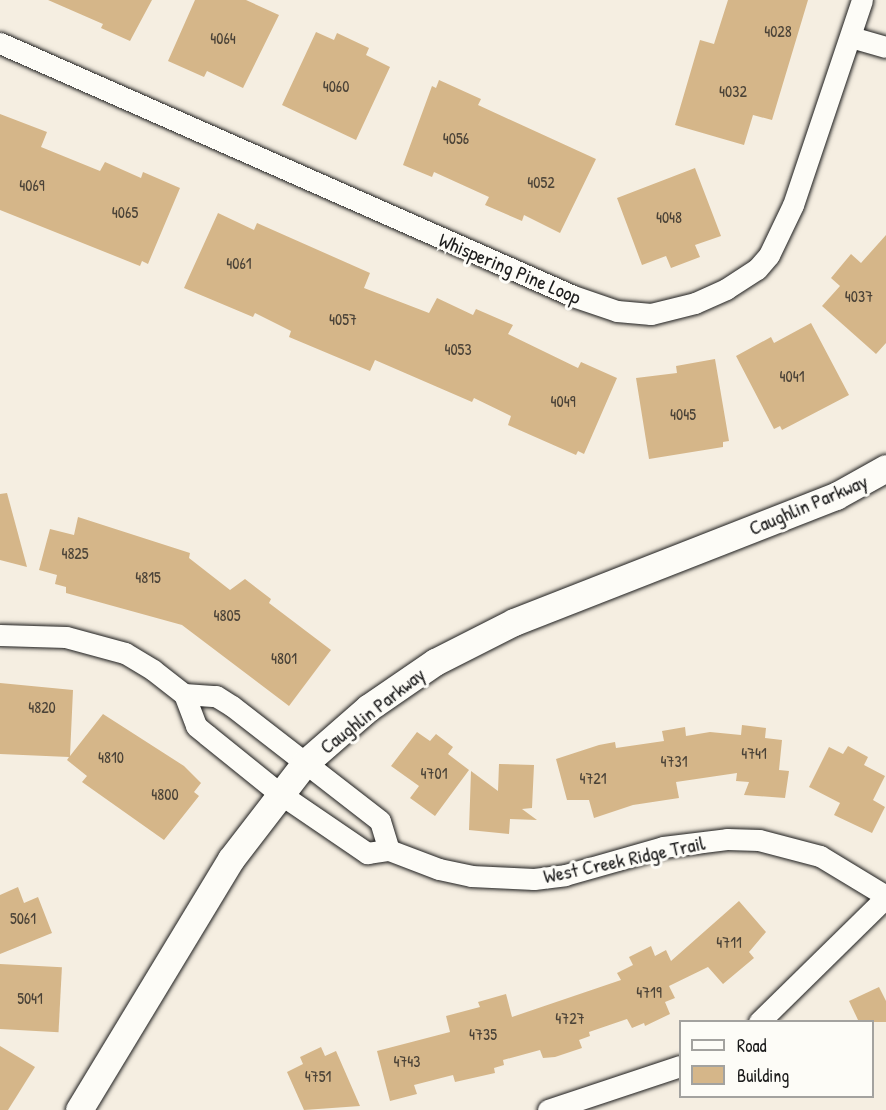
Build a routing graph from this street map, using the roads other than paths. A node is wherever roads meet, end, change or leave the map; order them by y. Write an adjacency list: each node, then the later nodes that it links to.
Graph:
1 (862, 0): 2 (street, Whispering Pine Loop)
2 (851, 37): 3 (street, Whispering Pine Loop); 4 (street)
3 (0, 43)
4 (886, 47)
5 (886, 468): 8 (street, Caughlin Parkway)
6 (0, 635): 7 (street)
7 (184, 694): 8 (street); 9 (street, West Creek Ridge Trail)
8 (305, 763): 9 (street, Caughlin Parkway); 10 (street)
9 (279, 794): 10 (street, West Creek Ridge Trail); 14 (street, Caughlin Parkway)
10 (389, 850): 11 (street, West Creek Ridge Trail)
11 (886, 897): 12 (street)
12 (761, 1020)
13 (679, 1067): 15 (street)
14 (79, 1110)
15 (548, 1110)

